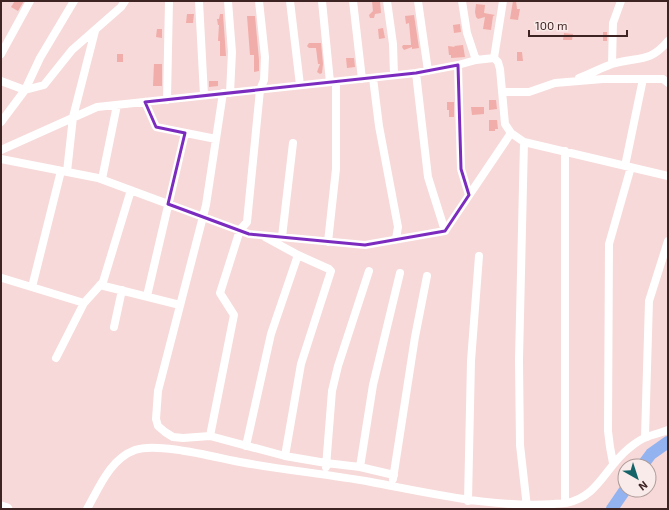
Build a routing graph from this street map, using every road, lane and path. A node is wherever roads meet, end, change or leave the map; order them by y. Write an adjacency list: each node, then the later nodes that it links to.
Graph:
1 (30, 1): 18 (street)
2 (74, 1): 34 (street)
3 (125, 1): 16 (street)
4 (169, 1): 39 (street)
5 (199, 1): 38 (street)
6 (228, 1): 37 (street)
7 (259, 1): 35 (street)
8 (290, 1): 33 (street)
9 (322, 1): 30 (street)
10 (353, 1): 28 (street)
11 (386, 1): 25 (street)
12 (418, 1): 23 (street)
13 (462, 1): 20 (street)
14 (502, 1): 19 (street)
15 (621, 1): 21 (street)
16 (95, 31): 34 (street); 42 (street)
17 (668, 41): 21 (street)
18 (1, 54)
19 (494, 58): 20 (street); 36 (street)
20 (476, 60): 22 (street)
21 (612, 64): 31 (street)
22 (458, 65): 23 (street); 57 (street)
23 (428, 71): 24 (street)
24 (416, 73): 25 (street); 61 (street)
25 (394, 75): 26 (street)
26 (373, 78): 28 (street); 64 (street)
27 (643, 79): 31 (street); 32 (street); 52 (street)
28 (362, 80): 30 (street)
29 (1, 82): 34 (street)
30 (333, 82): 33 (street); 66 (street)
31 (571, 82): 36 (street)
32 (668, 83)
33 (300, 85): 35 (street)
34 (25, 90): 43 (street)
35 (260, 90): 37 (street); 60 (street)
36 (502, 92): 45 (street)
37 (227, 93): 38 (street); 46 (street)
38 (204, 95): 39 (street)
39 (167, 100): 40 (street)
40 (145, 102): 41 (street); 44 (street)
41 (117, 105): 42 (street); 55 (street)
42 (73, 117): 49 (street); 53 (street)
43 (1, 122)
44 (185, 133): 46 (street); 58 (street)
45 (511, 133): 47 (street); 57 (street)
46 (216, 139): 59 (street)
47 (524, 142): 50 (street); 97 (street)
48 (293, 143): 63 (street)
49 (1, 150)
50 (566, 152): 52 (street); 95 (street)
51 (1, 159): 53 (street)
52 (628, 167): 54 (street); 89 (street)
53 (64, 171): 55 (street); 74 (street)
54 (668, 176)
55 (102, 179): 56 (street)
56 (131, 190): 58 (street); 73 (street)
57 (469, 195): 61 (street)
58 (168, 204): 59 (street); 76 (street)
59 (202, 216): 60 (street); 78 (street)
60 (240, 230): 62 (street); 82 (street)
61 (444, 231): 64 (street)
62 (261, 234): 63 (street); 67 (street)
63 (282, 237): 66 (street)
64 (396, 239): 66 (street)
65 (668, 241): 84 (street)
66 (328, 242)
67 (298, 255): 85 (street); 87 (street)
68 (479, 256): 94 (street)
69 (369, 272): 88 (street)
70 (400, 273): 90 (street)
71 (426, 276): 92 (street)
72 (2, 278): 74 (street)
73 (100, 285): 75 (street); 77 (street)
74 (32, 287): 77 (street)
75 (122, 290): 76 (street); 79 (street)
76 (147, 296): 78 (street)
77 (84, 303): 80 (street)
78 (180, 305): 83 (street)
79 (114, 327)
80 (56, 358)
81 (668, 430): 84 (street)
82 (210, 436): 83 (street); 85 (street)
83 (174, 437): 86 (street)
84 (645, 437): 89 (street)
85 (246, 446): 87 (street)
86 (171, 449): 91 (street); 99 (street)
87 (285, 456): 88 (street)
88 (326, 463): 90 (street); 91 (street)
89 (613, 463): 95 (street)
90 (360, 467): 92 (street)
91 (325, 474): 93 (street)
92 (394, 475): 93 (street)
93 (392, 486): 94 (street)
94 (468, 501): 97 (street)
95 (568, 502): 97 (street); 100 (street)
96 (1, 507): 98 (street)
97 (526, 507)
98 (7, 509)
99 (87, 509)
100 (576, 509)

